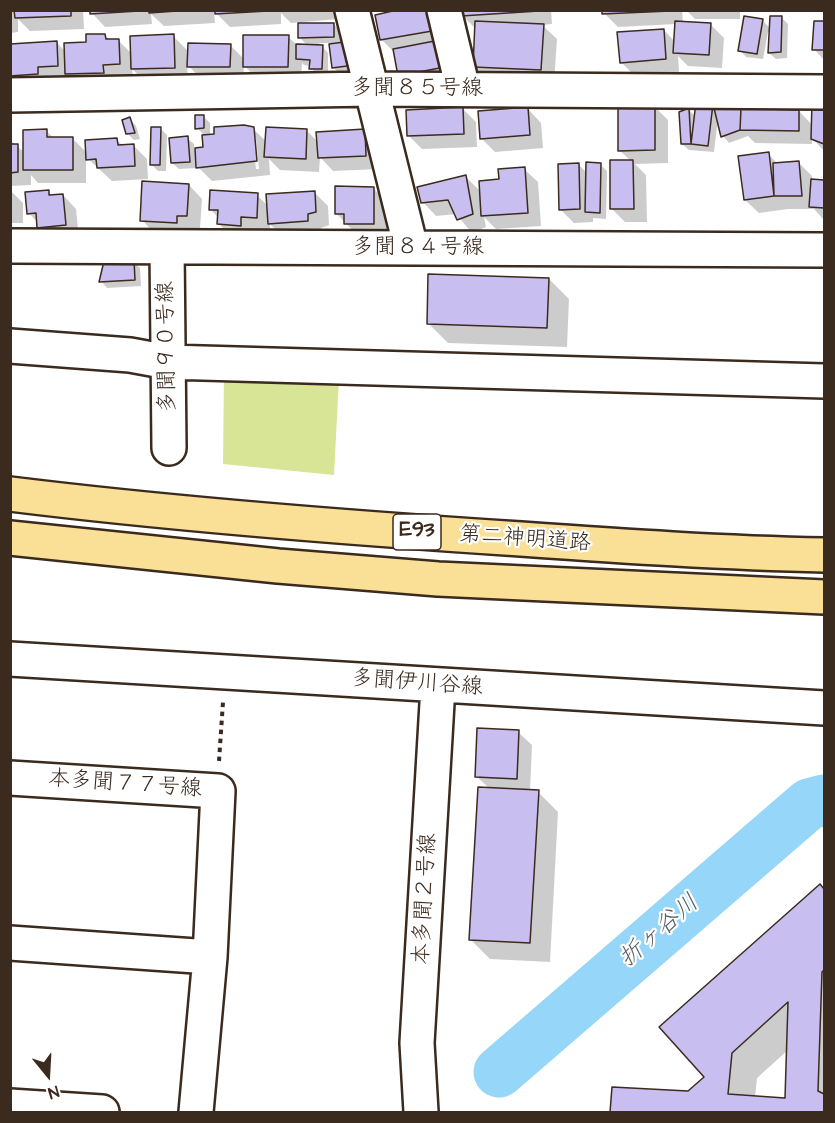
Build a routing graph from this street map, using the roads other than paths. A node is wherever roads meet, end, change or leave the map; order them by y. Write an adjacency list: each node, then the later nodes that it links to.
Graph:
1 (352, 10): 3 (street)
2 (444, 10): 4 (street)
3 (372, 89): 4 (street, 多聞８５号線); 6 (street, 多聞８５号線); 9 (street)
4 (464, 89): 5 (street, 多聞８５号線)
5 (825, 92)
6 (10, 94)
7 (10, 246): 8 (street, 多聞８４号線)
8 (166, 247): 9 (street, 多聞８４号線); 12 (street, 多聞９０号線)
9 (411, 248): 10 (street, 多聞８４号線)
10 (825, 250)
11 (10, 346): 12 (street)
12 (168, 362): 13 (street); 14 (street, 多聞９０号線)
13 (825, 381)
14 (169, 448)
15 (10, 494): 17 (highway, 第二神明道路 / E93)
16 (10, 538): 18 (highway, 第二神明道路 / E93)
17 (825, 555)
18 (825, 597)
19 (10, 659): 20 (street, 多聞伊川谷線)
20 (438, 686): 21 (street, 多聞伊川谷線); 28 (street, 本多聞２号線)
21 (825, 708)
22 (10, 778): 24 (street, 本多聞７７号線)
23 (10, 944): 24 (street)
24 (210, 957): 27 (street, 本多聞７７号線)
25 (10, 1106): 26 (street)
26 (102, 1113)
27 (196, 1113)
28 (421, 1113)

